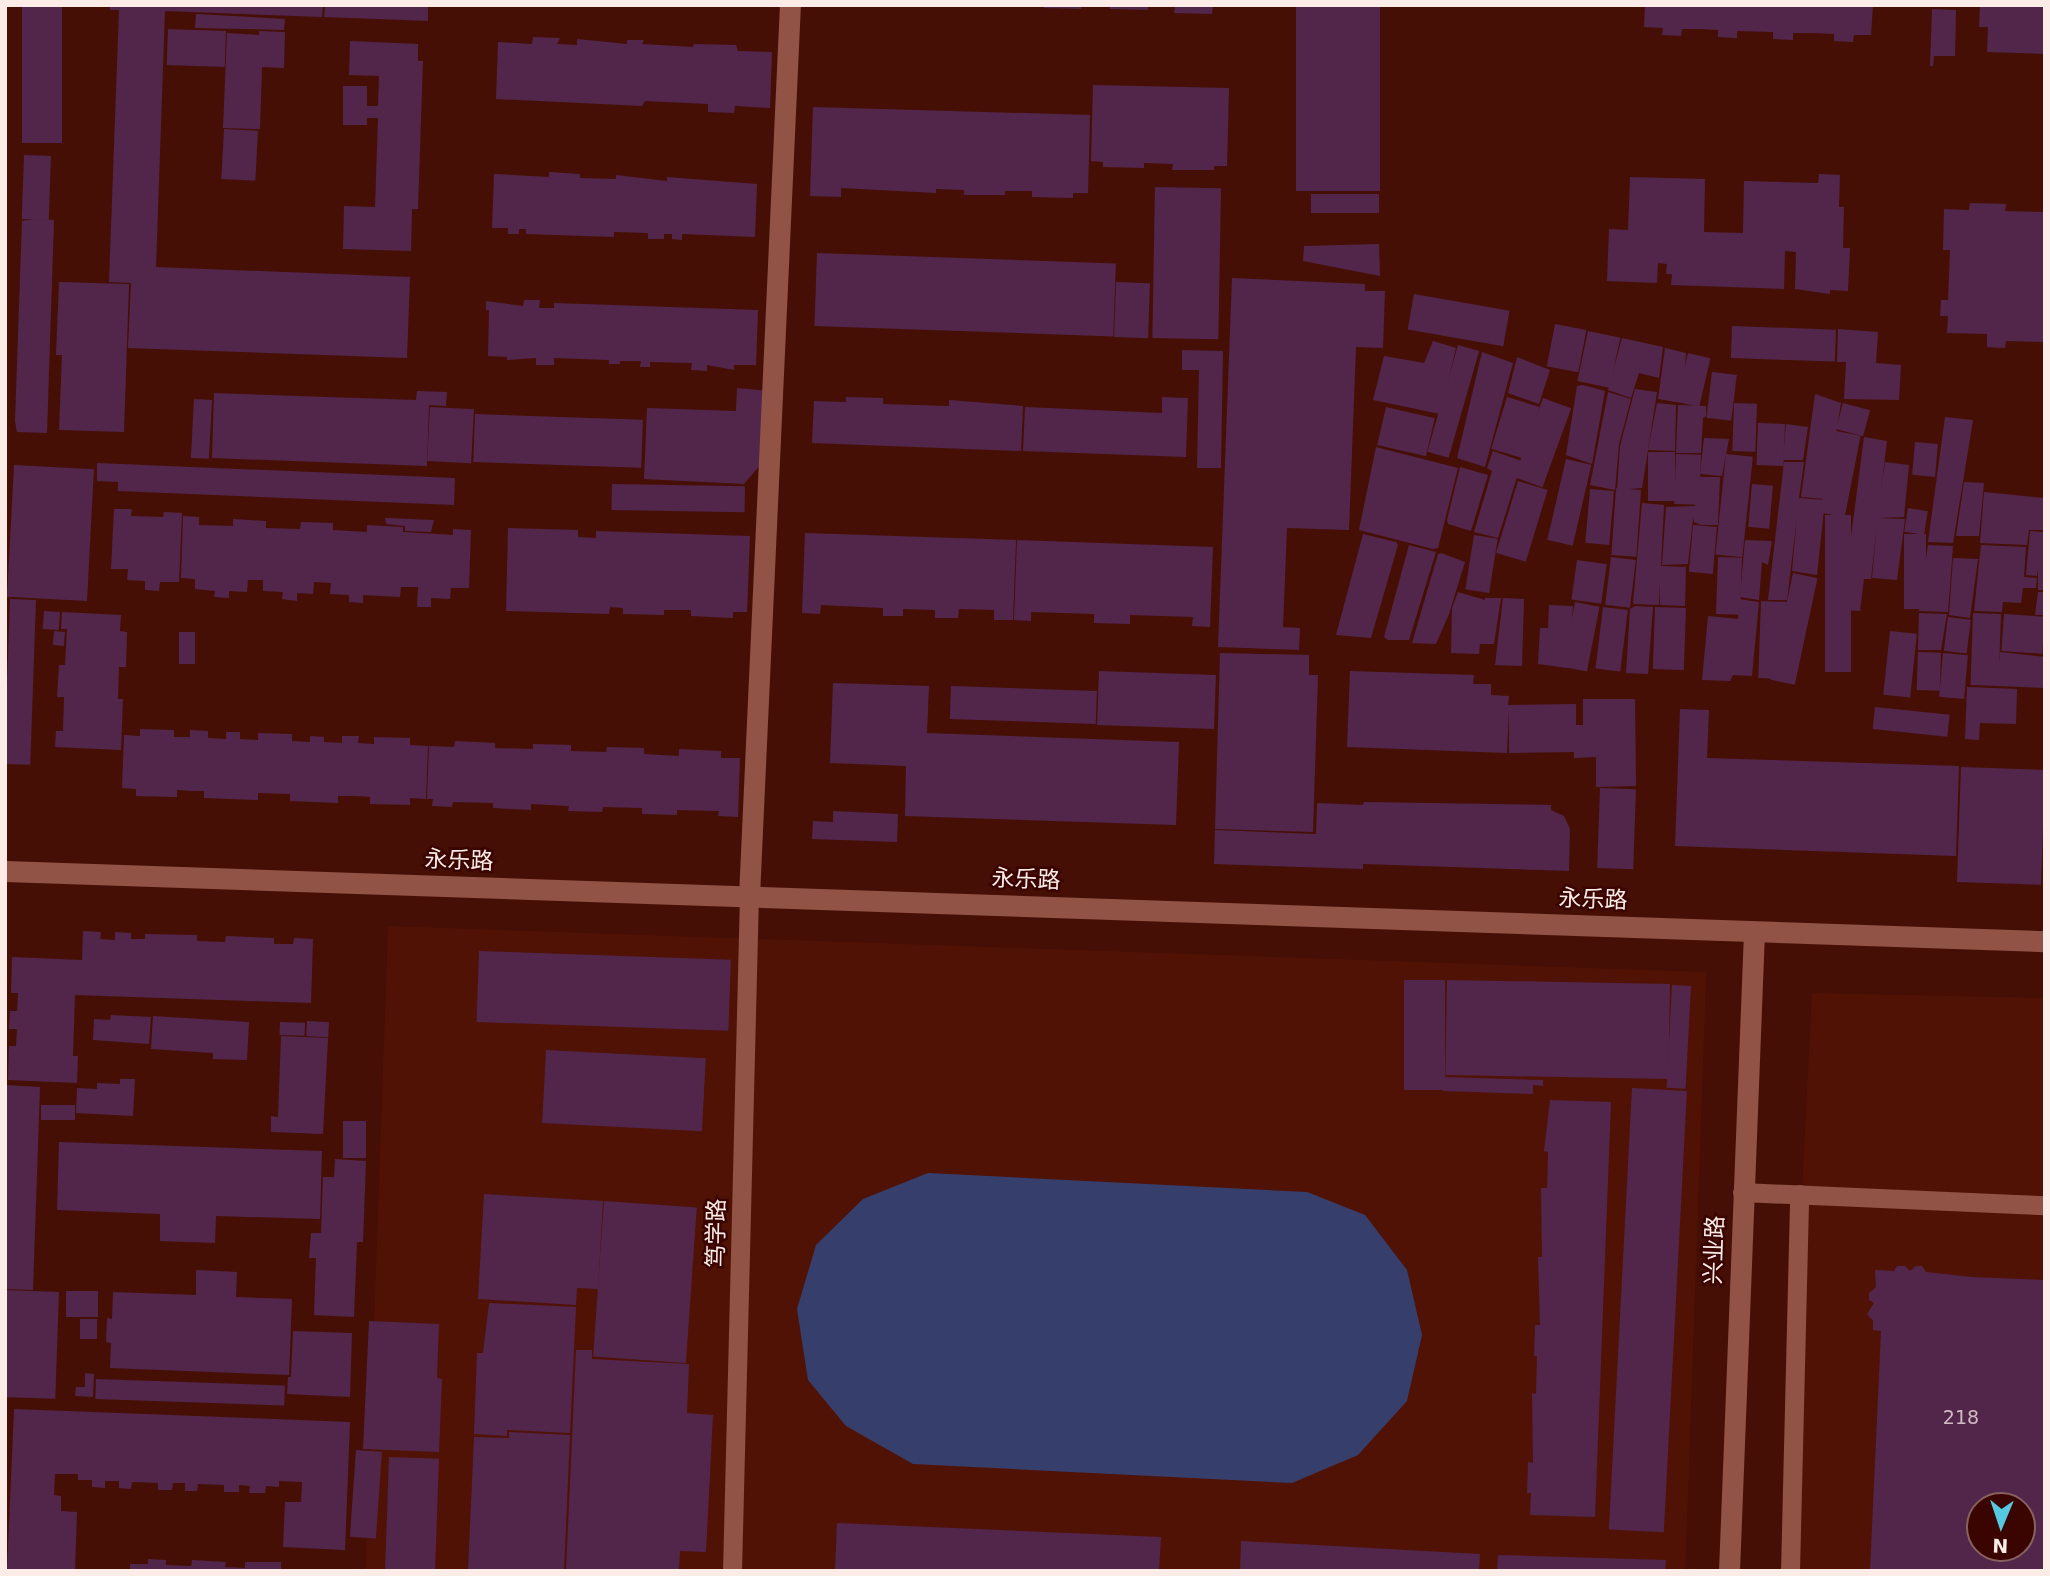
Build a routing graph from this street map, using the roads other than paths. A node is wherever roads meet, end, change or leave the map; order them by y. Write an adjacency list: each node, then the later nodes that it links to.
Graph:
1 (790, 5): 3 (street)
2 (5, 871): 3 (street, 永乐路)
3 (749, 896): 4 (street, 永乐路); 9 (lane, 笃学路)
4 (1754, 931): 5 (street, 永乐路); 6 (street, 兴业路)
5 (2045, 941)
6 (1742, 1192): 7 (lane); 10 (street, 兴业路)
7 (1799, 1194): 8 (lane); 11 (lane)
8 (2045, 1205)
9 (732, 1571)
10 (1729, 1571)
11 (1790, 1571)

